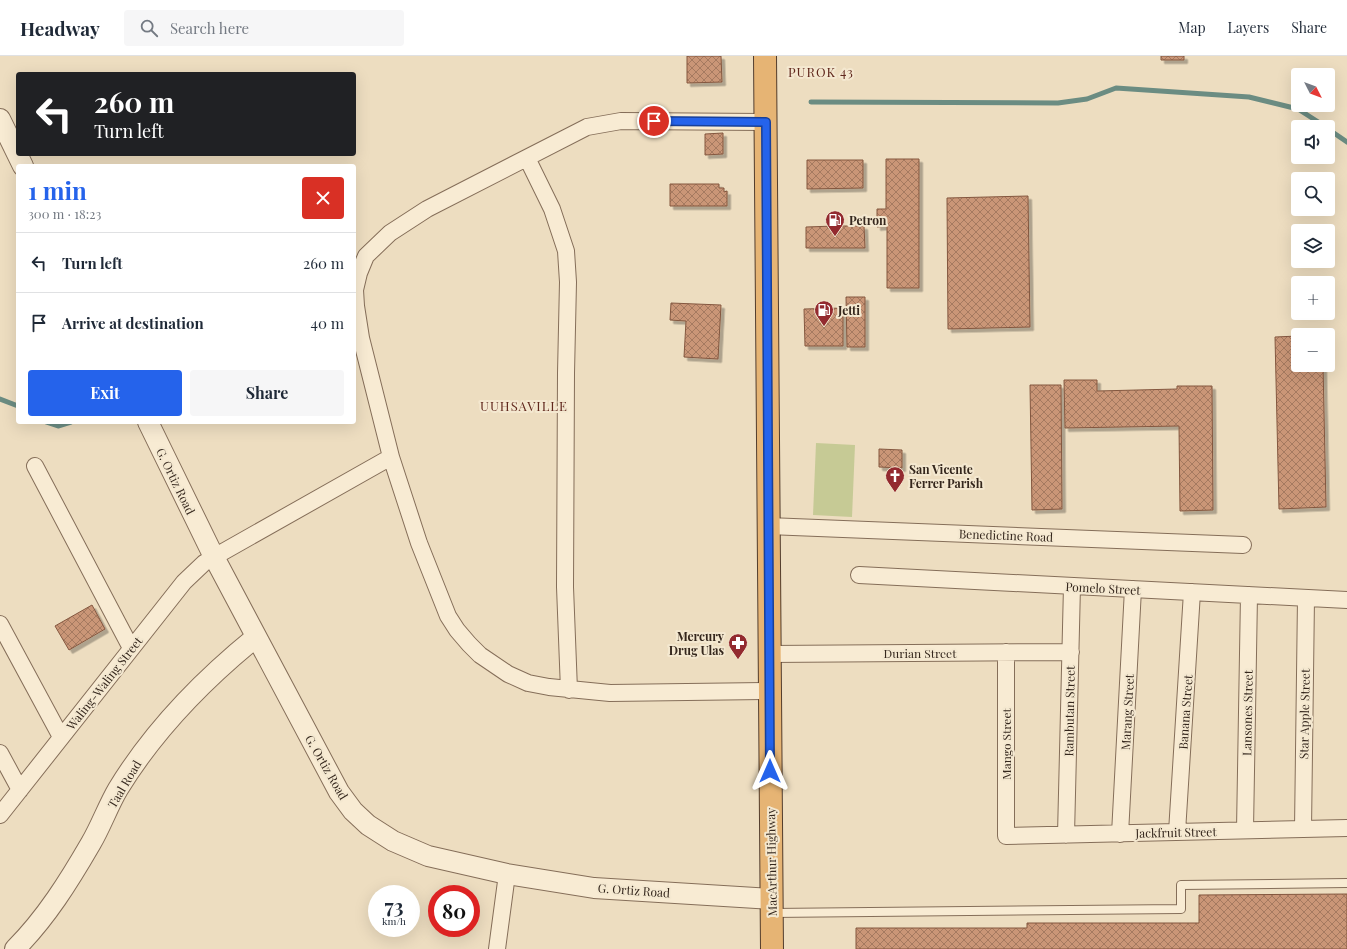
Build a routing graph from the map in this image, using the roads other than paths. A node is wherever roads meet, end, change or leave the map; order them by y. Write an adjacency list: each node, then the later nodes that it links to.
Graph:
1 (765, 56): 3 (highway, MacArthur Highway)
2 (0, 119): 4 (street)
3 (766, 122): 5 (street); 11 (highway, MacArthur Highway)
4 (16, 152)
5 (527, 158): 6 (street); 27 (street)
6 (356, 286)
7 (356, 306): 9 (street)
8 (149, 424): 13 (street, G. Ortiz Road)
9 (391, 457): 13 (street, Waling-Waling Street); 27 (street)
10 (35, 466): 23 (street)
11 (768, 526): 12 (street, Benedictine Road); 26 (highway, MacArthur Highway)
12 (1243, 545)
13 (214, 557): 22 (street, G. Ortiz Road); 23 (street, Waling-Waling Street)
14 (859, 575): 15 (street, Pomelo Street)
15 (1072, 586): 16 (street, Pomelo Street); 25 (street, Rambutan Street)
16 (1133, 589): 17 (street, Pomelo Street); 37 (street, Marang Street)
17 (1192, 592): 18 (street, Pomelo Street); 36 (street, Banana Street)
18 (1249, 595): 19 (street, Pomelo Street); 35 (street, Lansones Street)
19 (1306, 598): 20 (street, Pomelo Street); 34 (street, Star Apple Street)
20 (1347, 600)
21 (0, 624): 29 (street)
22 (256, 637): 40 (street, G. Ortiz Road); 43 (street, Taal Road)
23 (130, 648): 29 (street, Waling-Waling Street)
24 (1006, 652): 25 (street, Durian Street); 26 (street, Durian Street); 39 (street, Mango Street)
25 (1071, 652): 38 (street, Rambutan Street)
26 (769, 654): 28 (highway, MacArthur Highway)
27 (569, 690): 28 (street)
28 (770, 691): 42 (highway, MacArthur Highway)
29 (61, 737): 31 (street, Waling-Waling Street)
30 (0, 753): 31 (street)
31 (20, 790): 32 (street, Waling-Waling Street)
32 (0, 815)
33 (1347, 828): 34 (street, Jackfruit Street)
34 (1303, 829): 35 (street, Jackfruit Street)
35 (1245, 830): 36 (street, Jackfruit Street)
36 (1177, 832): 37 (street, Jackfruit Street)
37 (1120, 834): 38 (street, Jackfruit Street)
38 (1066, 835): 39 (street, Jackfruit Street)
39 (1006, 836)
40 (507, 874): 42 (street, G. Ortiz Road); 44 (street)
41 (1347, 883): 42 (lane)
42 (771, 906): 45 (highway, MacArthur Highway)
43 (15, 949)
44 (497, 949)
45 (772, 949)

